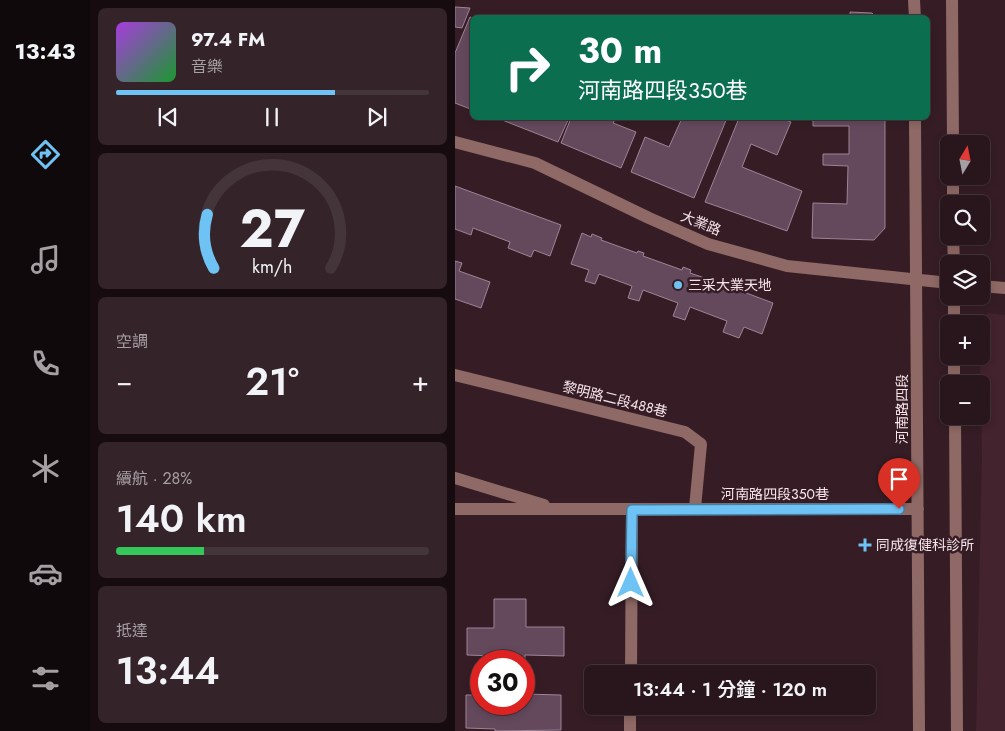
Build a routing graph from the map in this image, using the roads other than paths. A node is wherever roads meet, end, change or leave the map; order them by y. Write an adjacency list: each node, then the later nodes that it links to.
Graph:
1 (915, 0): 3 (street)
2 (952, 0): 5 (street)
3 (915, 15)
4 (915, 120): 7 (street, 河南路四段)
5 (953, 135)
6 (455, 142): 7 (street, 大業路)
7 (917, 280): 8 (street, 大業路); 17 (street, 河南路四段)
8 (940, 281)
9 (990, 287): 10 (street)
10 (1005, 288)
11 (455, 375): 14 (street, 黎明路二段488巷)
12 (955, 425): 23 (street)
13 (455, 478): 16 (street)
14 (695, 508): 17 (street, 河南路四段350巷); 18 (street, 河南路四段350巷)
15 (455, 509): 16 (street, 河南路四段350巷)
16 (557, 509): 18 (street, 河南路四段350巷)
17 (918, 509): 22 (street, 河南路四段)
18 (632, 510): 19 (street)
19 (631, 665)
20 (630, 715): 21 (street)
21 (630, 731)
22 (919, 731)
23 (957, 731)

